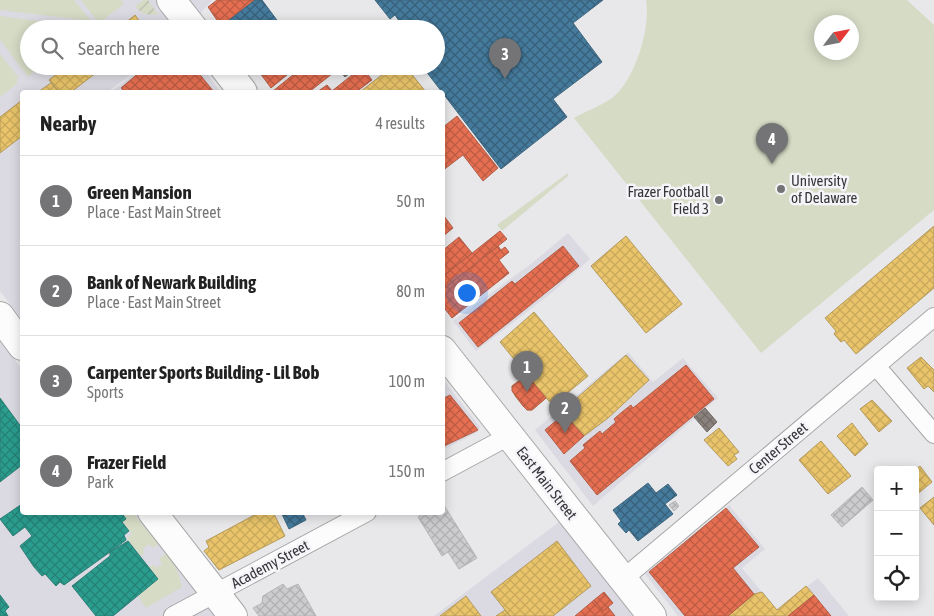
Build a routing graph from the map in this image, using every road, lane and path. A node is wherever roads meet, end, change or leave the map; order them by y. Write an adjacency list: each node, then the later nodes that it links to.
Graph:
1 (171, 0): 2 (main road)
2 (187, 20)
3 (230, 75): 4 (main road)
4 (241, 90)
5 (0, 316): 7 (main road)
6 (934, 317): 9 (street, Center Street)
7 (20, 343)
8 (445, 354): 11 (main road, East Main Street)
9 (876, 366): 10 (street); 15 (street, Center Street)
10 (934, 434)
11 (509, 436): 12 (street); 15 (main road, East Main Street)
12 (445, 470)
13 (154, 515): 16 (main road)
14 (361, 515): 16 (street, Academy Street)
15 (623, 579): 19 (main road, East Main Street)
16 (215, 594): 17 (street, Academy Street); 18 (main road)
17 (173, 616)
18 (233, 616)
19 (652, 616)

